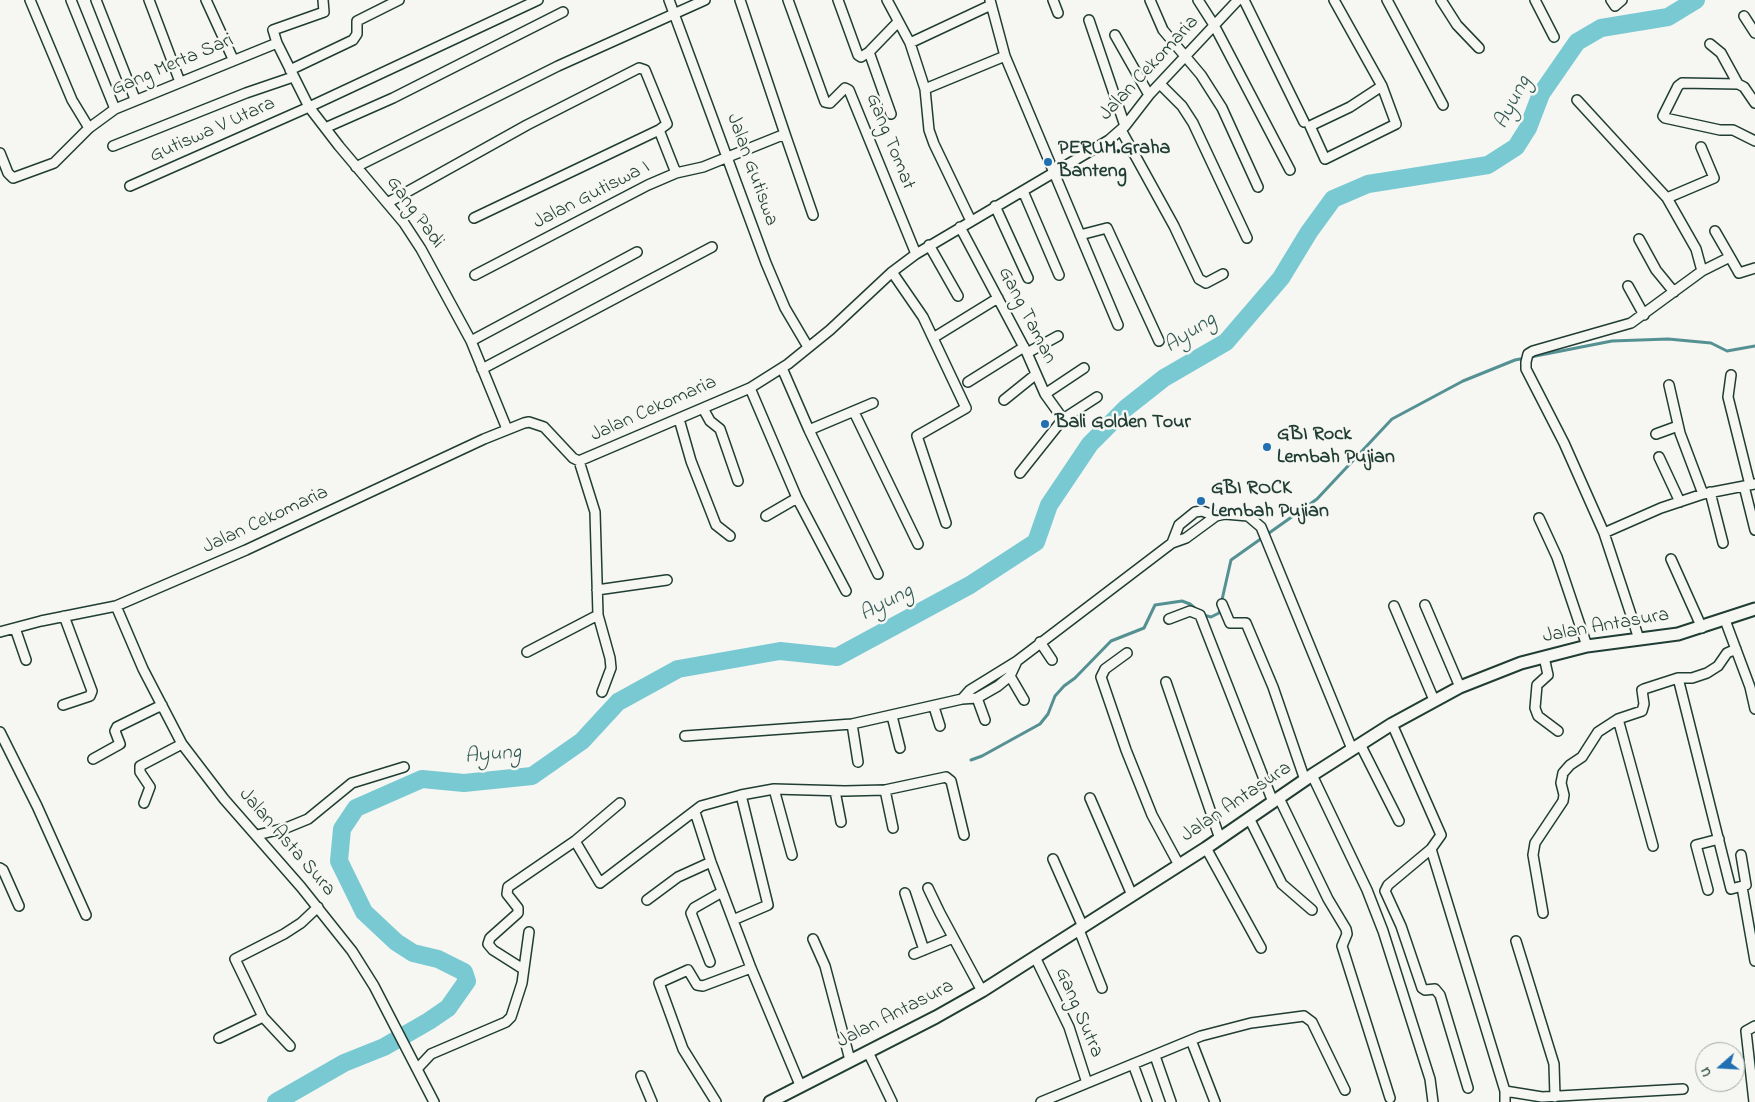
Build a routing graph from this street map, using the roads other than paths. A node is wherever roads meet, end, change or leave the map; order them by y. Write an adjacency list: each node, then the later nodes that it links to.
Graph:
1 (30, 0): 60 (street)
2 (71, 0): 57 (street)
3 (96, 0): 52 (street)
4 (149, 0): 46 (street)
5 (206, 0): 44 (street)
6 (323, 0): 37 (street, Gang Padi)
7 (399, 0): 45 (street)
8 (538, 0): 56 (street, Gutiswa V Utara)
9 (669, 0): 28 (street, Jalan Gutiswa)
10 (705, 0): 28 (street)
11 (740, 0): 64 (street)
12 (788, 0): 91 (street, Gang Tomat)
13 (838, 0): 41 (street)
14 (887, 0): 32 (street)
15 (1053, 0): 29 (street)
16 (1150, 0): 43 (street)
17 (1198, 0): 33 (street)
18 (1238, 0): 33 (street, Jalan Cekomaria)
19 (1244, 0): 59 (street)
20 (1334, 0): 49 (street)
21 (1387, 0): 55 (street)
22 (1441, 0): 40 (street)
23 (1534, 0): 36 (street)
24 (1611, 0): 25 (street)
25 (1622, 0)
26 (991, 2): 38 (street); 42 (street)
27 (564, 12): 61 (street)
28 (674, 13): 69 (street, Jalan Gutiswa); 70 (street)
29 (1058, 13)
30 (1744, 16): 34 (street)
31 (1089, 20): 62 (street)
32 (898, 22): 38 (street); 41 (street)
33 (1214, 25): 43 (street, Jalan Cekomaria); 71 (street)
34 (1755, 33)
35 (1115, 35): 51 (street)
36 (1554, 37)
37 (276, 43): 44 (street, Gang Merta Sari); 45 (street, Gang Padi)
38 (910, 43): 50 (street)
39 (1710, 44): 48 (street)
40 (1479, 48)
41 (869, 52): 58 (street)
42 (1006, 56): 50 (street); 73 (street)
43 (1185, 57): 47 (street, Jalan Cekomaria); 75 (street)
44 (233, 59): 46 (street, Gang Merta Sari)
45 (292, 74): 56 (street, Gang Padi); 66 (street)
46 (180, 82): 52 (street, Gang Merta Sari)
47 (1160, 84): 51 (street, Jalan Cekomaria); 86 (street)
48 (1738, 84): 54 (street); 65 (street)
49 (1382, 86): 49 (street)
50 (925, 89): 82 (street)
51 (1149, 95): 62 (street, Jalan Cekomaria)
52 (135, 99): 57 (street, Gang Merta Sari)
53 (1578, 100): 77 (street)
54 (1755, 103)
55 (1443, 105)
56 (309, 108): 61 (street, Gang Padi); 74 (street, Gutiswa V Utara)
57 (115, 109): 60 (street, Gang Merta Sari)
58 (891, 114)
59 (1304, 122)
60 (89, 128): 68 (street, Gang Merta Sari)
61 (325, 128): 70 (street, Gang Padi)
62 (1123, 128): 73 (street, Jalan Cekomaria); 96 (street)
63 (659, 130): 72 (street); 78 (street); 81 (street)
64 (785, 134): 69 (street, Jalan Gutiswa I); 80 (street)
65 (1755, 140)
66 (113, 146)
67 (1701, 147): 77 (street)
68 (0, 153)
69 (727, 156): 72 (street, Jalan Gutiswa I); 110 (street, Jalan Gutiswa)
70 (356, 167): 109 (street, Gang Padi)
71 (1290, 170)
72 (676, 173): 97 (street, Jalan Gutiswa I)
73 (1053, 174): 76 (street, Jalan Cekomaria); 85 (street)
74 (130, 186)
75 (1258, 187)
76 (1023, 191): 79 (street, Jalan Cekomaria); 98 (street)
77 (1667, 198): 94 (street)
78 (389, 202)
79 (995, 206): 82 (street, Jalan Cekomaria); 99 (street)
80 (812, 215)
81 (474, 218)
82 (971, 221): 83 (street, Jalan Cekomaria)
83 (960, 228): 88 (street, Jalan Cekomaria); 103 (street, Gang Taman)
84 (1714, 231): 92 (street)
85 (1080, 235): 105 (street); 108 (street)
86 (1248, 238)
87 (1639, 239): 101 (street)
88 (929, 246): 91 (street, Jalan Cekomaria); 102 (street)
89 (712, 247): 114 (street)
90 (637, 252): 109 (street)
91 (916, 254): 95 (street, Jalan Cekomaria)
92 (1730, 257): 93 (street); 94 (street)
93 (1755, 268)
94 (1702, 271): 101 (street)
95 (892, 272): 107 (street); 110 (street, Jalan Cekomaria)
96 (1223, 274)
97 (476, 275)
98 (1059, 275)
99 (1028, 278)
100 (1628, 286): 104 (street)
101 (1674, 292): 104 (street)
102 (958, 296)
103 (998, 298): 107 (street); 111 (street, Gang Taman)
104 (1644, 315): 145 (street)
105 (1118, 325)
106 (1058, 336): 111 (street)
107 (933, 338): 143 (street)
108 (1159, 340)
109 (471, 341): 114 (street, Gang Padi)
110 (808, 347): 112 (street, Jalan Cekomaria)
111 (1025, 350): 115 (street, Gang Taman); 117 (street)
112 (782, 368): 119 (street, Jalan Cekomaria); 130 (street)
113 (1084, 368): 120 (street)
114 (482, 369): 129 (street, Gang Padi)
115 (1035, 375): 120 (street, Gang Taman); 122 (street)
116 (1731, 375): 136 (street)
117 (968, 382)
118 (1669, 385): 128 (street)
119 (750, 388): 124 (street, Jalan Cekomaria); 138 (street)
120 (1045, 394): 127 (street, Gang Taman)
121 (1097, 397): 127 (street)
122 (1004, 400)
123 (873, 403): 125 (street)
124 (704, 410): 126 (street, Jalan Cekomaria); 135 (street)
125 (854, 412): 130 (street); 149 (street)
126 (678, 418): 133 (street, Jalan Cekomaria); 146 (street)
127 (1063, 419): 134 (street)
128 (1678, 426): 131 (street); 137 (street)
129 (507, 429): 133 (street, Jalan Cekomaria); 157 (street, Jalan Cekomaria)
130 (809, 430): 151 (street)
131 (1656, 434)
132 (1659, 457): 139 (street)
133 (579, 461): 153 (street)
134 (1020, 473)
135 (738, 481)
136 (1750, 485): 137 (street); 144 (street)
137 (1707, 493): 139 (street); 148 (street)
138 (797, 498): 140 (street); 154 (street)
139 (1680, 502): 145 (street)
140 (766, 516)
141 (1216, 516): 147 (street); 147 (street); 200 (street)
142 (1539, 518): 169 (street)
143 (946, 523)
144 (1755, 530)
145 (1604, 533): 167 (street)
146 (730, 536)
147 (1172, 543): 168 (street)
148 (1723, 543)
149 (918, 544)
150 (1671, 559): 165 (street)
151 (878, 574)
152 (667, 580): 153 (street)
153 (597, 590): 160 (street)
154 (846, 591)
155 (1222, 604): 205 (street)
156 (1425, 605): 180 (street)
157 (116, 606): 161 (street, Jalan Cekomaria); 187 (street, Jalan Asta Sura)
158 (1394, 606): 185 (street)
159 (1755, 609): 163 (main road, Jalan Antasura)
160 (598, 615): 171 (street); 181 (street)
161 (64, 616): 164 (street, Jalan Cekomaria); 186 (street)
162 (1169, 619): 211 (street)
163 (1725, 620): 165 (main road, Jalan Antasura); 170 (street)
164 (15, 628): 166 (street, Jalan Cekomaria); 174 (street)
165 (1702, 628): 167 (main road, Jalan Antasura)
166 (0, 632)
167 (1639, 639): 169 (main road, Jalan Antasura)
168 (1040, 642): 175 (street); 176 (street)
169 (1588, 646): 173 (main road, Jalan Antasura)
170 (1736, 649): 178 (street); 189 (street)
171 (528, 652)
172 (1127, 653): 231 (street)
173 (1544, 657): 180 (main road, Jalan Antasura); 196 (street)
174 (26, 660)
175 (1052, 660)
176 (1016, 661): 177 (street); 183 (street)
177 (1010, 676): 182 (street); 184 (street)
178 (1678, 678): 191 (street); 222 (street)
179 (1166, 682): 221 (street)
180 (1460, 687): 185 (main road, Jalan Antasura)
181 (602, 692)
182 (977, 698): 183 (street); 192 (street)
183 (962, 699): 188 (street)
184 (1024, 700)
185 (1434, 700): 194 (main road, Jalan Antasura)
186 (63, 705)
187 (162, 705): 199 (street, Jalan Asta Sura); 202 (street)
188 (934, 707): 190 (street); 195 (street)
189 (1755, 709)
190 (892, 716): 193 (street); 201 (street)
191 (1618, 719): 224 (street); 243 (street)
192 (985, 720)
193 (852, 724): 198 (street); 203 (street)
194 (1392, 724): 200 (main road, Jalan Antasura); 226 (street)
195 (940, 726)
196 (1558, 731)
197 (0, 732): 244 (street)
198 (686, 736)
199 (182, 744): 212 (street); 219 (street, Jalan Asta Sura)
200 (1356, 747): 205 (main road, Jalan Antasura); 216 (street)
201 (900, 748)
202 (93, 759)
203 (858, 762)
204 (404, 767): 219 (street)
205 (1308, 777): 211 (main road, Jalan Antasura); 291 (street)
206 (774, 789): 208 (street); 209 (street); 227 (street)
207 (885, 790): 208 (street); 218 (street); 220 (street)
208 (835, 791): 217 (street)
209 (741, 795): 214 (street); 245 (street)
210 (1090, 798): 238 (street)
211 (1276, 800): 215 (main road, Jalan Antasura); 280 (street)
212 (144, 803)
213 (620, 803): 223 (street)
214 (695, 812): 223 (street); 230 (street)
215 (1249, 818): 221 (main road, Jalan Antasura); 242 (street)
216 (1399, 821)
217 (841, 822)
218 (893, 828)
219 (257, 835): 241 (street, Jalan Asta Sura)
220 (964, 835)
221 (1220, 839): 225 (main road, Jalan Antasura)
222 (1719, 839): 233 (street); 235 (street)
223 (575, 841): 258 (street)
224 (1653, 846)
225 (1206, 848): 231 (main road, Jalan Antasura); 251 (street)
226 (1432, 849): 274 (street); 277 (street)
227 (792, 855)
228 (1741, 855): 233 (street)
229 (1053, 859): 246 (street)
230 (711, 862): 236 (street); 239 (street)
231 (1179, 865): 238 (main road, Jalan Antasura)
232 (0, 868): 240 (street)
233 (1742, 886): 255 (street)
234 (928, 888): 248 (street)
235 (1708, 890)
236 (722, 892): 245 (street); 256 (street)
237 (905, 893): 252 (street)
238 (1132, 895): 246 (main road, Jalan Antasura)
239 (647, 900)
240 (19, 906)
241 (318, 907): 261 (street); 270 (street, Jalan Asta Sura)
242 (1312, 910)
243 (1543, 913)
244 (86, 915)
245 (733, 920): 257 (street)
246 (1081, 928): 254 (main road, Jalan Antasura); 259 (street)
247 (529, 932): 258 (street)
248 (953, 938): 252 (street); 260 (street)
249 (813, 939): 268 (street)
250 (1516, 941): 278 (street)
251 (1261, 948)
252 (924, 950): 253 (street)
253 (914, 954)
254 (1034, 957): 260 (main road, Jalan Antasura); 272 (street, Gang Sutra)
255 (1755, 960)
256 (710, 962)
257 (751, 968): 273 (street); 285 (street)
258 (524, 969): 270 (street)
259 (1102, 988)
260 (982, 991): 266 (main road, Jalan Antasura)
261 (263, 1017): 263 (street); 265 (street)
262 (1755, 1026): 293 (street)
263 (219, 1038)
264 (1191, 1040): 267 (street); 276 (street); 290 (street)
265 (290, 1046)
266 (868, 1052): 268 (main road, Jalan Antasura); 287 (street)
267 (1155, 1056): 269 (street); 289 (street)
268 (850, 1060): 273 (main road, Jalan Antasura)
269 (1133, 1064): 272 (street); 288 (street)
270 (417, 1069): 283 (street, Jalan Asta Sura)
271 (641, 1076): 284 (street)
272 (1087, 1083): 282 (street)
273 (800, 1085): 279 (main road, Jalan Antasura)
274 (1468, 1088)
275 (1683, 1089): 278 (street)
276 (1345, 1090)
277 (1505, 1091): 281 (street); 292 (street)
278 (1555, 1097): 281 (street)
279 (786, 1098): 286 (main road, Jalan Antasura)
280 (1390, 1098)
281 (1542, 1099)
282 (1045, 1101)
283 (434, 1102)
284 (652, 1102)
285 (716, 1102)
286 (770, 1102)
287 (892, 1102)
288 (1147, 1102)
289 (1171, 1102)
290 (1215, 1102)
291 (1433, 1102)
292 (1505, 1102)
293 (1754, 1102)

